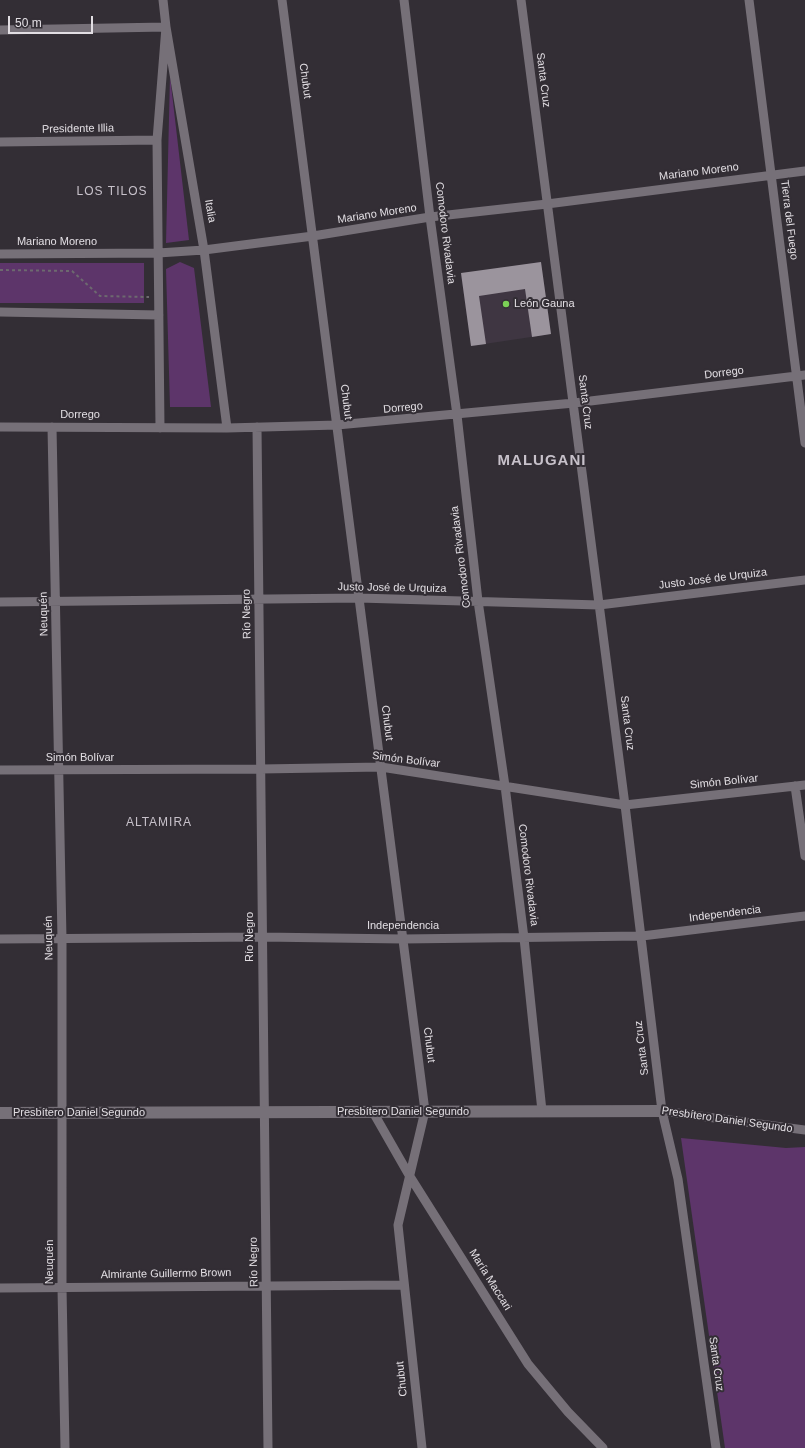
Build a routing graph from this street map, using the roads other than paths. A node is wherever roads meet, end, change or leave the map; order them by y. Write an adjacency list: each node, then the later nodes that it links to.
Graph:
1 (163, 0): 6 (street, Italia)
2 (282, 0): 14 (street, Chubut)
3 (404, 0): 13 (street, Comodoro Rivadavia)
4 (521, 0): 12 (street, Santa Cruz)
5 (749, 0): 11 (street, Tierra del Fuego)
6 (166, 27): 7 (street); 8 (street); 15 (street, Italia)
7 (0, 30)
8 (157, 140): 9 (street, Presidente Illia); 17 (street)
9 (0, 142)
10 (805, 171): 11 (street, Mariano Moreno)
11 (772, 175): 12 (street, Mariano Moreno); 20 (street, Tierra del Fuego)
12 (547, 204): 13 (street, Mariano Moreno); 21 (street, Santa Cruz)
13 (430, 218): 14 (street, Mariano Moreno); 22 (street, Comodoro Rivadavia)
14 (313, 236): 15 (street, Mariano Moreno); 23 (street, Chubut)
15 (204, 250): 17 (street, Mariano Moreno); 28 (street, Italia)
16 (0, 254): 17 (street, Mariano Moreno)
17 (158, 254): 19 (street)
18 (0, 312): 19 (street)
19 (159, 314): 27 (street)
20 (801, 375): 21 (street, Dorrego); 29 (street, Tierra del Fuego)
21 (574, 403): 22 (street, Dorrego); 36 (street, Santa Cruz)
22 (457, 415): 23 (street, Dorrego); 33 (street, Comodoro Rivadavia)
23 (337, 426): 25 (street, Dorrego); 31 (street, Chubut)
24 (0, 427): 26 (street, Dorrego)
25 (257, 427): 28 (street, Dorrego); 32 (street, Río Negro)
26 (52, 428): 27 (street, Dorrego); 35 (street, Neuquén)
27 (160, 428): 28 (street, Dorrego)
28 (227, 428)
29 (805, 443)
30 (805, 580): 36 (street, Justo José de Urquiza)
31 (359, 598): 32 (street, Justo José de Urquiza); 33 (street, Justo José de Urquiza); 37 (street, Chubut)
32 (258, 599): 35 (street, Justo José de Urquiza); 38 (street, Río Negro)
33 (478, 601): 36 (street, Justo José de Urquiza); 42 (street, Comodoro Rivadavia)
34 (0, 602): 35 (street, Justo José de Urquiza)
35 (55, 602): 40 (street, Neuquén)
36 (599, 605): 43 (street, Santa Cruz)
37 (381, 767): 38 (street, Simón Bolívar); 42 (street, Simón Bolívar); 51 (street, Chubut)
38 (261, 769): 40 (street, Simón Bolívar); 47 (street, Río Negro)
39 (0, 770): 40 (street, Simón Bolívar)
40 (58, 770): 50 (street, Neuquén)
41 (800, 785): 43 (street, Simón Bolívar); 44 (street)
42 (505, 786): 43 (street, Simón Bolívar); 48 (street, Comodoro Rivadavia)
43 (625, 805): 46 (street, Santa Cruz)
44 (805, 856)
45 (805, 916): 46 (street, Independencia)
46 (642, 936): 48 (street, Independencia); 53 (street, Santa Cruz)
47 (262, 937): 50 (street, Independencia); 51 (street, Independencia); 54 (street, Río Negro)
48 (524, 938): 51 (street, Independencia); 52 (street, Comodoro Rivadavia)
49 (0, 939): 50 (street, Independencia)
50 (62, 939): 58 (street, Neuquén)
51 (403, 939): 56 (street, Chubut)
52 (542, 1111): 53 (main road, Presbítero Daniel Segundo); 56 (main road, Presbítero Daniel Segundo)
53 (662, 1111): 59 (street, Presbítero Daniel Segundo); 69 (street, Santa Cruz)
54 (264, 1112): 55 (main road, Presbítero Daniel Segundo); 58 (main road, Presbítero Daniel Segundo); 61 (street, Río Negro)
55 (373, 1112): 56 (main road, Presbítero Daniel Segundo); 60 (street, María Maccari)
56 (425, 1112): 60 (street, Chubut)
57 (0, 1113): 58 (main road, Presbítero Daniel Segundo)
58 (61, 1113): 64 (street, Neuquén)
59 (805, 1130)
60 (409, 1175): 62 (street, Chubut); 68 (street, María Maccari)
61 (266, 1285): 62 (street, Almirante Guillermo Brown); 64 (street, Almirante Guillermo Brown); 66 (street, Río Negro)
62 (404, 1285): 67 (street, Chubut)
63 (0, 1288): 64 (street, Almirante Guillermo Brown)
64 (62, 1288): 65 (street, Neuquén)
65 (65, 1448)
66 (268, 1448)
67 (422, 1448)
68 (603, 1448)
69 (716, 1448)

